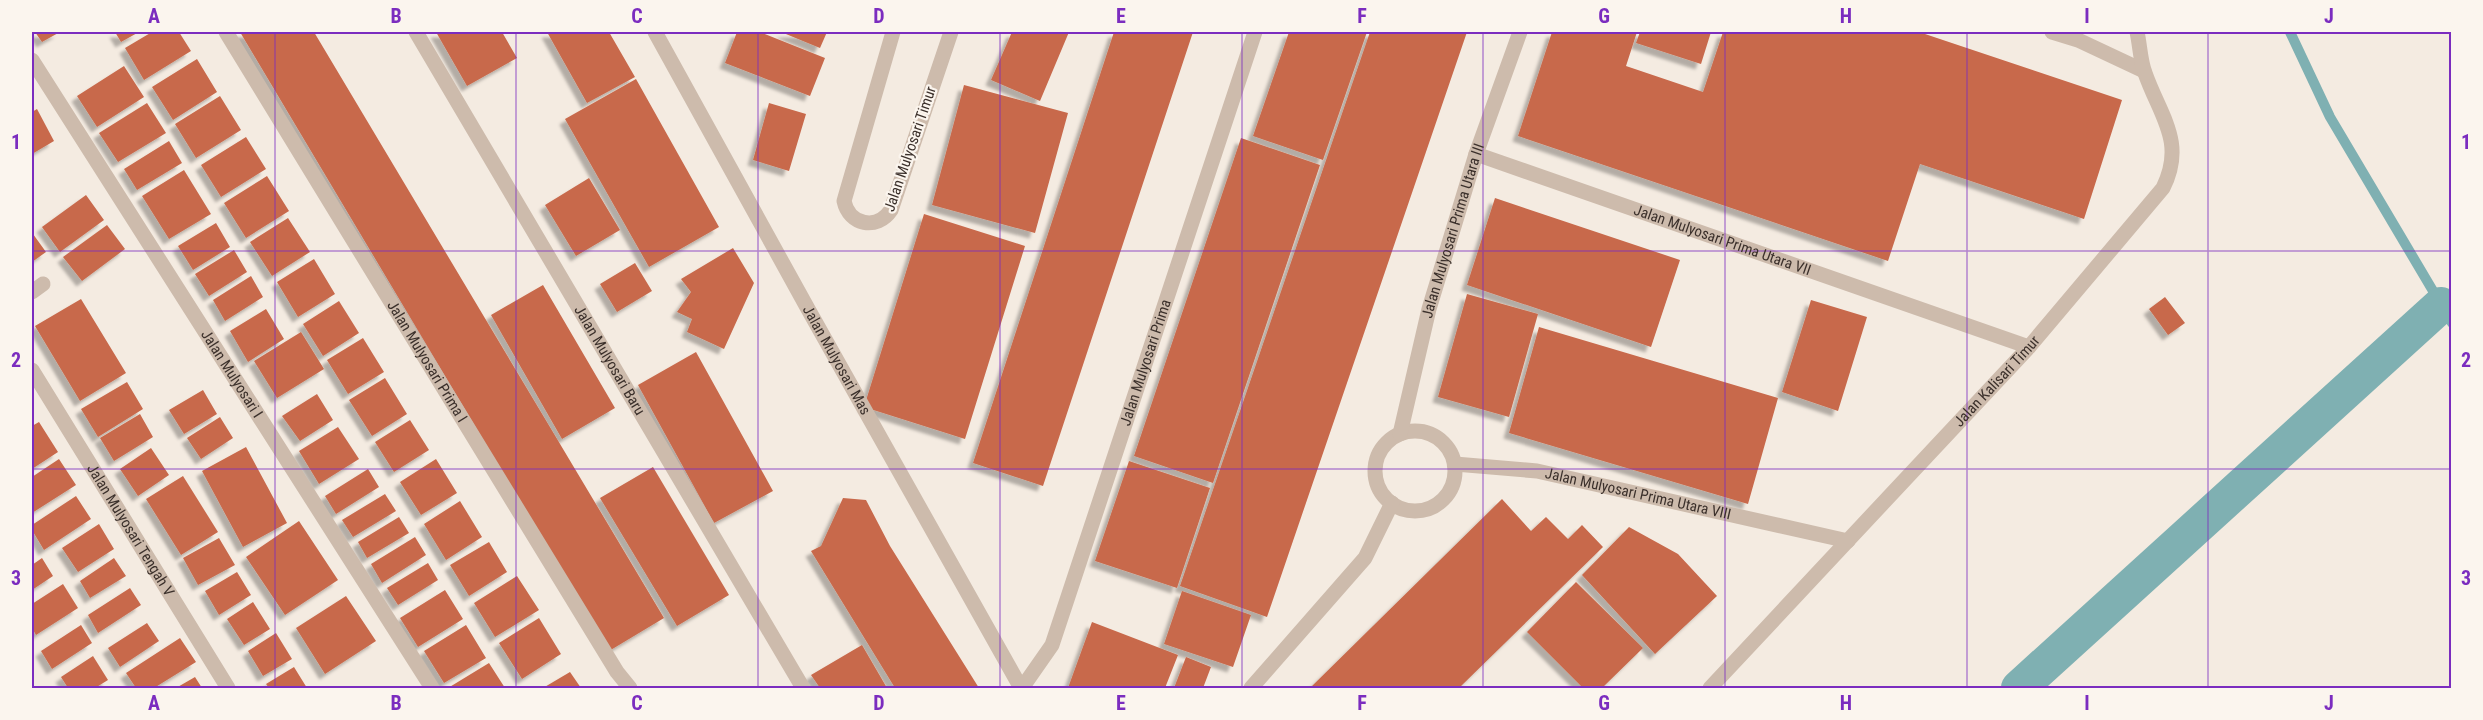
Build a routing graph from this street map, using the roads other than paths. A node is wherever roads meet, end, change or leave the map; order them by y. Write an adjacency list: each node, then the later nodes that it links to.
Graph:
1 (226, 32): 21 (street, Jalan Mulyosari Prima I)
2 (416, 32): 22 (street, Jalan Mulyosari Baru)
3 (655, 32): 23 (street, Jalan Mulyosari Mas)
4 (893, 32): 5 (street, Jalan Mulyosari Timur)
5 (951, 32)
6 (1255, 32): 23 (street, Jalan Mulyosari Prima)
7 (1520, 32): 12 (street, Jalan Mulyosari Prima Utara III)
8 (2052, 32): 11 (street)
9 (2137, 32): 11 (street, Jalan Kalisari Timur)
10 (32, 60): 20 (street, Jalan Mulyosari I)
11 (2144, 71): 13 (street, Jalan Kalisari Timur)
12 (1476, 154): 13 (street, Jalan Mulyosari Prima Utara VII); 15 (street, Jalan Mulyosari Prima Utara III)
13 (2029, 346): 18 (street, Jalan Kalisari Timur)
14 (32, 370): 19 (street, Jalan Mulyosari Tengah V)
15 (1400, 434): 16 (street); 17 (street)
16 (1455, 464): 17 (street); 18 (street, Jalan Mulyosari Prima Utara VIII)
17 (1392, 503): 24 (street)
18 (1848, 540): 25 (street, Jalan Kalisari Timur)
19 (228, 688)
20 (432, 688)
21 (630, 688)
22 (802, 688)
23 (1022, 688)
24 (1251, 688)
25 (1710, 688)

